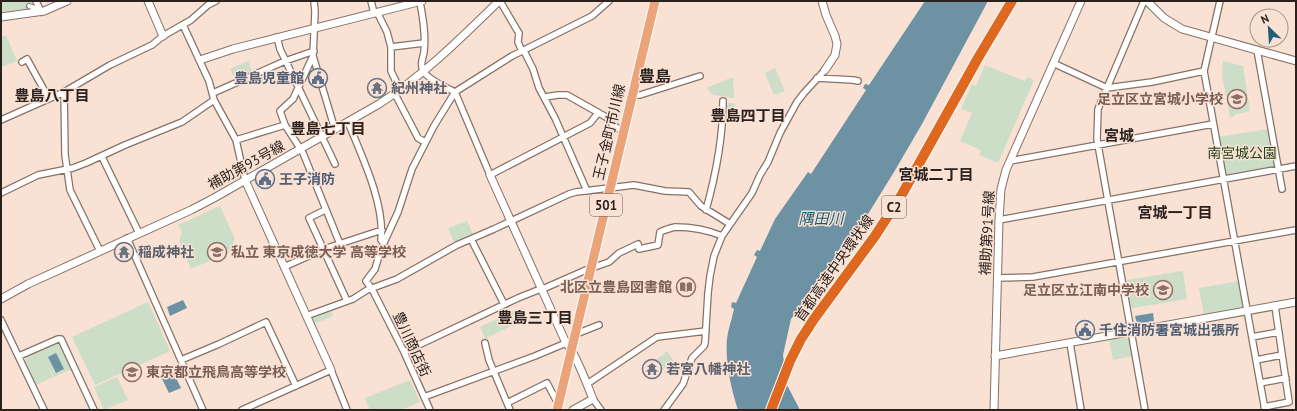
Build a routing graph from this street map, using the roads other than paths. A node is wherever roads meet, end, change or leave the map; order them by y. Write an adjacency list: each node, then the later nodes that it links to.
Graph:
1 (36, 1): 17 (street)
2 (66, 1): 17 (street)
3 (148, 1): 22 (street)
4 (216, 1): 20 (street)
5 (314, 1): 21 (street)
6 (371, 1): 18 (street)
7 (500, 1): 27 (street); 36 (street, 補助第93号線)
8 (609, 1): 27 (street)
9 (655, 1): 46 (main road, 王子金町市川線 / 501)
10 (822, 1): 35 (street)
11 (1011, 1): 145 (highway, 首都高速中央環状線 / C2)
12 (1081, 1): 34 (street, 補助第91号線)
13 (1146, 1): 24 (street); 42 (street)
14 (1220, 1): 24 (street)
15 (421, 2): 18 (street); 25 (street)
16 (29, 6): 17 (street)
17 (38, 10): 19 (street)
18 (375, 12): 21 (street); 26 (street)
19 (1, 17)
20 (183, 25): 22 (street); 30 (street)
21 (313, 29): 23 (street); 29 (street)
22 (163, 36): 43 (street)
23 (277, 37): 30 (street); 31 (street)
24 (1211, 38): 28 (street); 37 (street)
25 (424, 43): 26 (street); 36 (street)
26 (391, 47): 44 (street)
27 (522, 50): 45 (street); 48 (street)
28 (1257, 50): 32 (street); 69 (street)
29 (313, 53): 31 (street); 41 (street); 56 (street)
30 (200, 60): 47 (street)
31 (285, 61): 41 (street); 47 (street)
32 (1296, 61)
33 (22, 62): 49 (street)
34 (1054, 63): 42 (street); 65 (street, 補助第91号線)
35 (825, 70): 39 (street)
36 (424, 72): 44 (street, 補助第93号線); 45 (street)
37 (1204, 72): 42 (street); 54 (street)
38 (700, 76): 46 (street)
39 (817, 78): 40 (street); 82 (street)
40 (858, 82)
41 (298, 87): 55 (street); 58 (street)
42 (1107, 88): 62 (street)
43 (64, 92): 49 (street); 68 (street)
44 (397, 92): 53 (street, 補助第93号線); 61 (street)
45 (455, 92): 61 (street); 70 (street)
46 (632, 95): 57 (main road, 王子金町市川線 / 501)
47 (213, 96): 60 (street); 64 (street)
48 (544, 97): 51 (street); 59 (street)
49 (49, 99): 52 (street)
50 (723, 101): 79 (street)
51 (598, 113): 57 (street); 59 (street)
52 (1, 120)
53 (348, 122): 56 (street, 補助第93号線); 83 (street)
54 (1213, 124): 62 (street); 71 (street)
55 (285, 125): 60 (street); 63 (street)
56 (336, 129): 58 (street, 補助第93号線)
57 (623, 131): 73 (main road, 王子金町市川線 / 501)
58 (322, 137): 63 (street, 補助第93号線); 66 (street)
59 (563, 137): 70 (street); 75 (street)
60 (236, 140): 72 (street)
61 (425, 142): 90 (street)
62 (1098, 145): 65 (street); 77 (street)
63 (300, 149): 72 (street, 補助第93号線); 78 (street)
64 (102, 156): 68 (street); 85 (street)
65 (1010, 160): 80 (street, 補助第91号線)
66 (335, 164)
67 (1296, 166): 69 (street)
68 (67, 168): 76 (street); 93 (street)
69 (1278, 169): 71 (street); 74 (street)
70 (490, 175): 81 (street)
71 (1223, 179): 77 (street); 89 (street)
72 (245, 180): 85 (street, 補助第93号線); 95 (street)
73 (610, 188): 75 (street); 79 (street); 96 (main road, 王子金町市川線 / 501)
74 (1282, 189)
75 (587, 191): 81 (street)
76 (1, 193)
77 (1108, 200): 80 (street); 94 (street)
78 (325, 210): 91 (street); 92 (street)
79 (706, 210): 82 (street)
80 (999, 220): 97 (street, 補助第91号線)
81 (511, 222): 88 (street); 99 (street)
82 (730, 224): 86 (street)
83 (382, 230): 90 (street); 91 (street)
84 (1296, 230): 89 (street)
85 (139, 233): 87 (street, 補助第93号線)
86 (722, 236): 96 (street); 109 (street)
87 (127, 238): 93 (street, 補助第93号線); 122 (street)
88 (471, 239): 98 (street); 103 (street)
89 (1234, 241): 94 (street); 105 (street)
90 (384, 243): 98 (street)
91 (340, 244): 92 (street)
92 (324, 249): 95 (street); 101 (street)
93 (100, 251): 100 (street, 補助第93号線)
94 (1118, 262): 97 (street); 110 (street)
95 (284, 267): 106 (street)
96 (591, 269): 99 (street); 112 (main road, 王子金町市川線 / 501)
97 (998, 278): 121 (street, 補助第91号線)
98 (372, 289): 101 (street); 117 (street, 豊川商店街)
99 (541, 289): 103 (street); 114 (street)
100 (1, 299)
101 (346, 301): 106 (street)
102 (1296, 302): 104 (street)
103 (504, 304): 117 (street)
104 (1275, 306): 105 (street); 111 (street)
105 (1247, 312): 110 (street); 113 (street)
106 (306, 316): 124 (street)
107 (1, 320): 120 (street)
108 (599, 325): 112 (street)
109 (706, 331): 128 (street); 144 (street)
110 (1131, 332): 115 (street); 148 (street)
111 (1279, 332): 113 (street); 119 (street)
112 (576, 334): 118 (main road, 王子金町市川線 / 501)
113 (1252, 337): 123 (street)
114 (566, 343): 118 (street); 125 (street)
115 (1070, 343): 121 (street); 147 (street)
116 (485, 344): 125 (street)
117 (404, 352): 130 (street, 豊川商店街)
118 (572, 352): 128 (street); 133 (main road, 王子金町市川線 / 501)
119 (1282, 355): 123 (street); 126 (street)
120 (19, 356): 135 (street); 136 (street)
121 (995, 356): 146 (street, 補助第91号線)
122 (181, 360): 129 (street); 137 (street)
123 (1256, 360): 127 (street)
124 (331, 370): 129 (street); 139 (street)
125 (494, 371): 130 (street); 132 (street)
126 (1286, 378): 127 (street); 134 (street)
127 (1260, 383): 134 (street)
128 (587, 384): 131 (street)
129 (296, 386): 138 (street)
130 (424, 397): 140 (street, 豊川商店街)
131 (593, 399): 142 (street); 143 (street)
132 (507, 403): 133 (street); 141 (street)
133 (558, 406)
134 (1265, 408)
135 (44, 410)
136 (94, 410)
137 (203, 410)
138 (242, 410)
139 (347, 410)
140 (430, 410)
141 (510, 410)
142 (573, 410)
143 (601, 410)
144 (664, 410)
145 (770, 410)
146 (994, 410)
147 (1081, 410)
148 (1145, 410)

